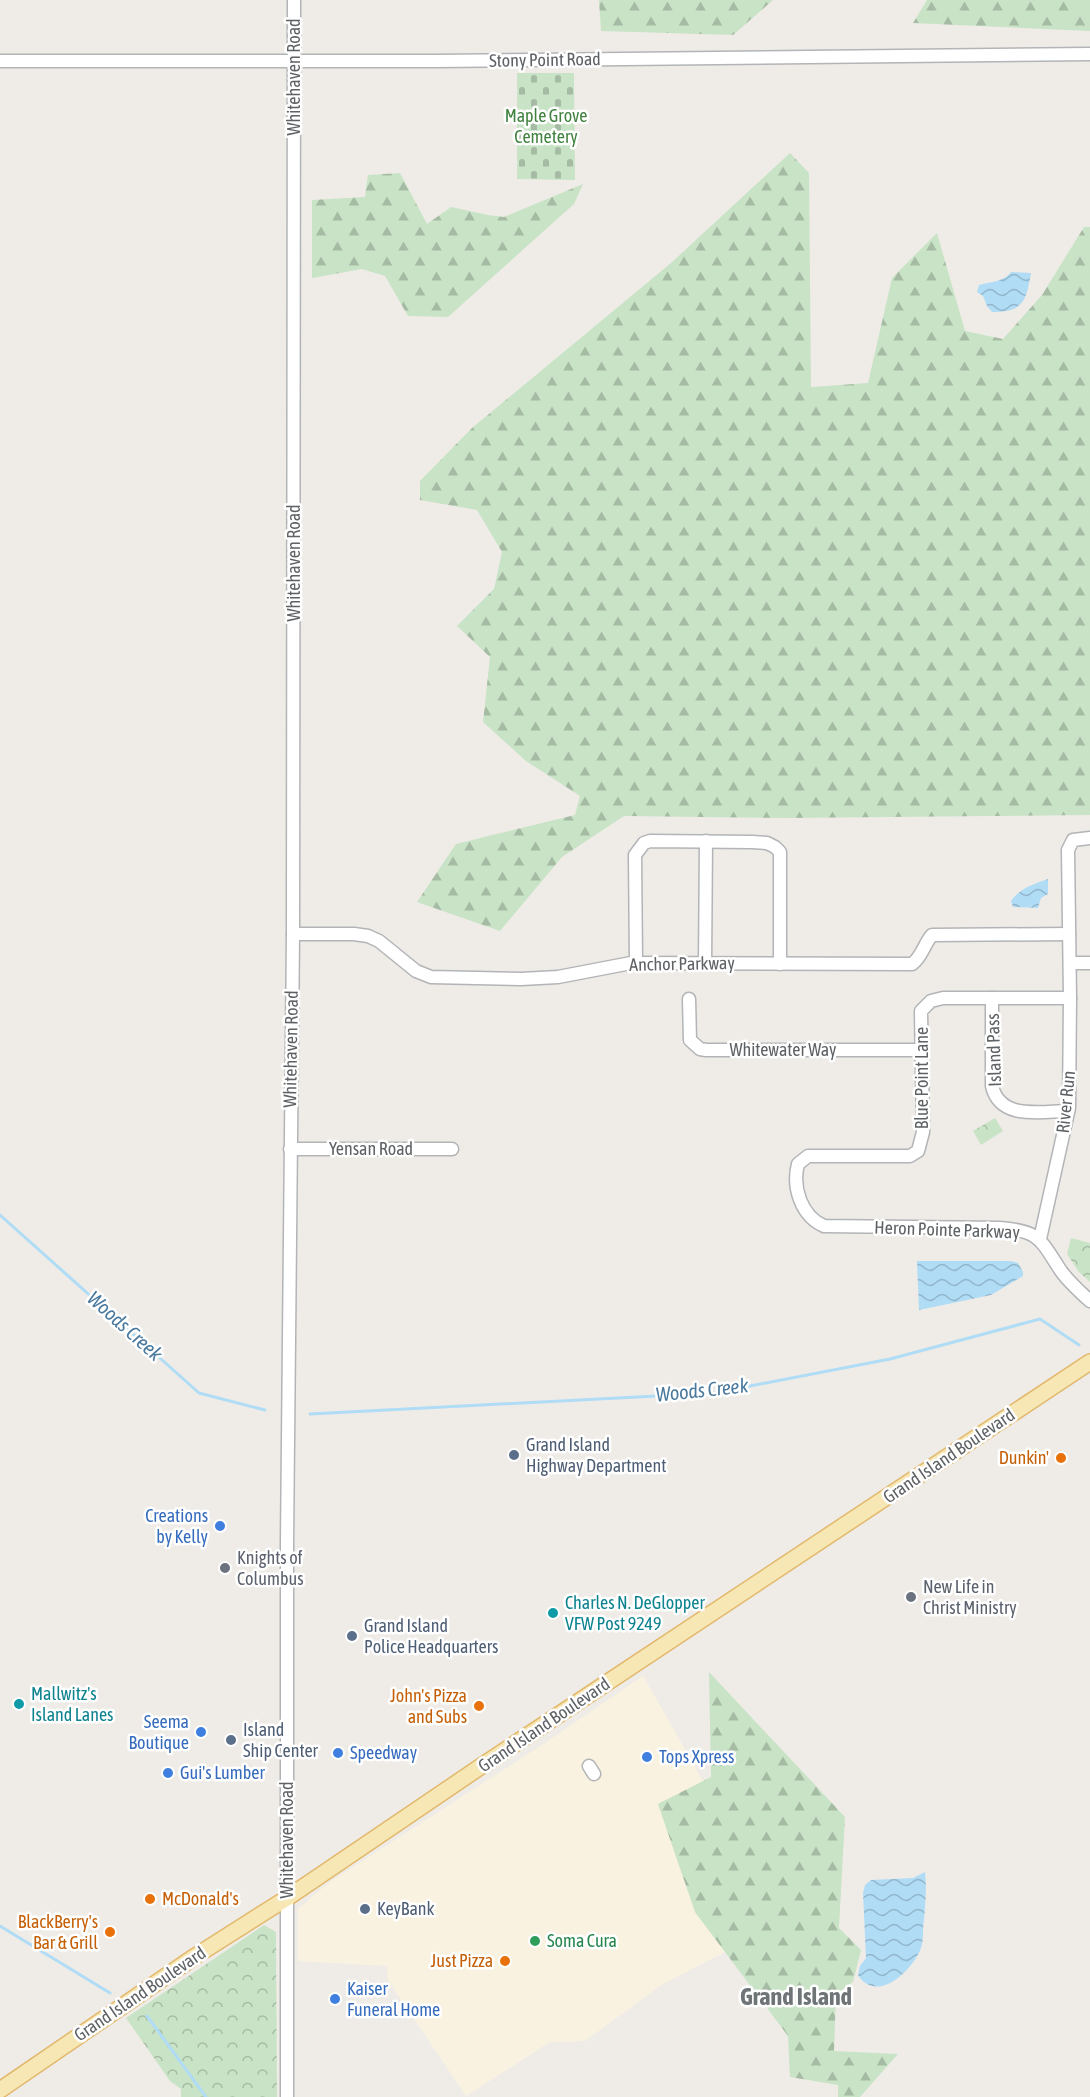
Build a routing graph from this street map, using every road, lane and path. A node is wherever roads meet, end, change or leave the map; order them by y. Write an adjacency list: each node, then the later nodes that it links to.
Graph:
1 (294, 0): 4 (street, Whitehaven Road)
2 (1090, 54): 4 (street, Stony Point Road)
3 (0, 61): 4 (street, Stony Point Road)
4 (295, 62): 7 (street, Whitehaven Road)
5 (1090, 838): 8 (street, River Run)
6 (706, 841): 9 (street); 10 (street); 13 (street)
7 (292, 934): 9 (street, Anchor Parkway); 19 (street, Whitehaven Road)
8 (1069, 934): 11 (street, River Run); 13 (street, Anchor Parkway)
9 (636, 963): 10 (street, Anchor Parkway)
10 (705, 963): 13 (street, Anchor Parkway)
11 (1070, 963): 12 (street); 15 (street, River Run)
12 (1090, 963)
13 (780, 964)
14 (992, 998): 15 (street, Blue Point Lane); 17 (street, Blue Point Lane); 18 (street, Island Pass)
15 (1070, 998): 18 (street, River Run)
16 (688, 999): 17 (street, Whitewater Way)
17 (922, 1050): 21 (street, Blue Point Lane)
18 (1068, 1111): 22 (street, River Run)
19 (290, 1149): 20 (street, Yensan Road); 25 (street, Whitehaven Road)
20 (452, 1149)
21 (796, 1186): 22 (street, Heron Pointe Parkway)
22 (1040, 1239): 23 (street, Heron Pointe Parkway)
23 (1090, 1301)
24 (1090, 1362): 25 (main road, Grand Island Boulevard)
25 (287, 1898): 26 (main road, Grand Island Boulevard); 27 (street, Whitehaven Road)
26 (0, 2090)
27 (288, 2097)

